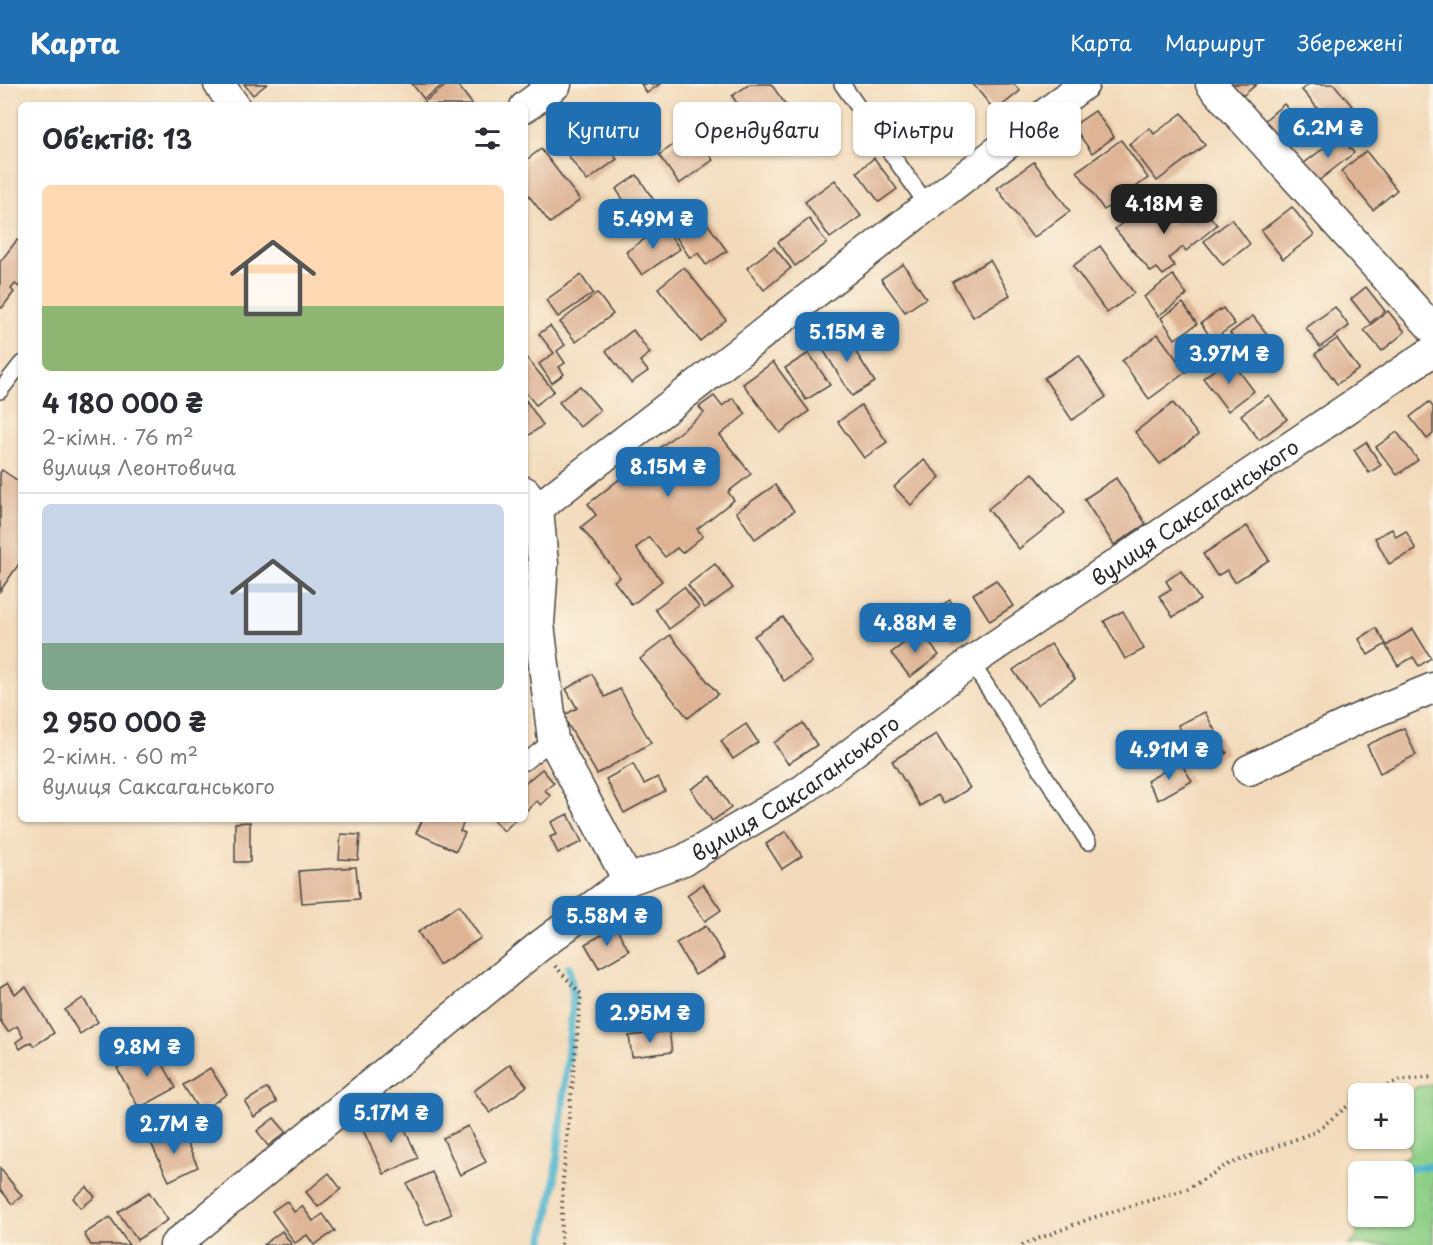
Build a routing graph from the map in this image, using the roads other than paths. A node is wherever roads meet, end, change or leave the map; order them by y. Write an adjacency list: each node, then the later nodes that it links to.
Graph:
1 (219, 84): 6 (street)
2 (556, 84): 7 (street)
3 (842, 84): 8 (lane)
4 (1084, 84): 8 (street)
5 (1211, 84): 9 (street)
6 (232, 102)
7 (528, 105)
8 (928, 206): 13 (street)
9 (1433, 329)
10 (1433, 351): 14 (street, вулиця Саксаганського)
11 (18, 368): 12 (lane)
12 (0, 391)
13 (531, 500): 16 (street)
14 (971, 662): 19 (lane); 20 (street, вулиця Саксаганського)
15 (1433, 688): 18 (street)
16 (553, 740): 17 (lane); 20 (street)
17 (528, 760)
18 (1249, 770)
19 (1088, 842)
20 (628, 880): 21 (street, вулиця Саксаганського)
21 (175, 1245)

